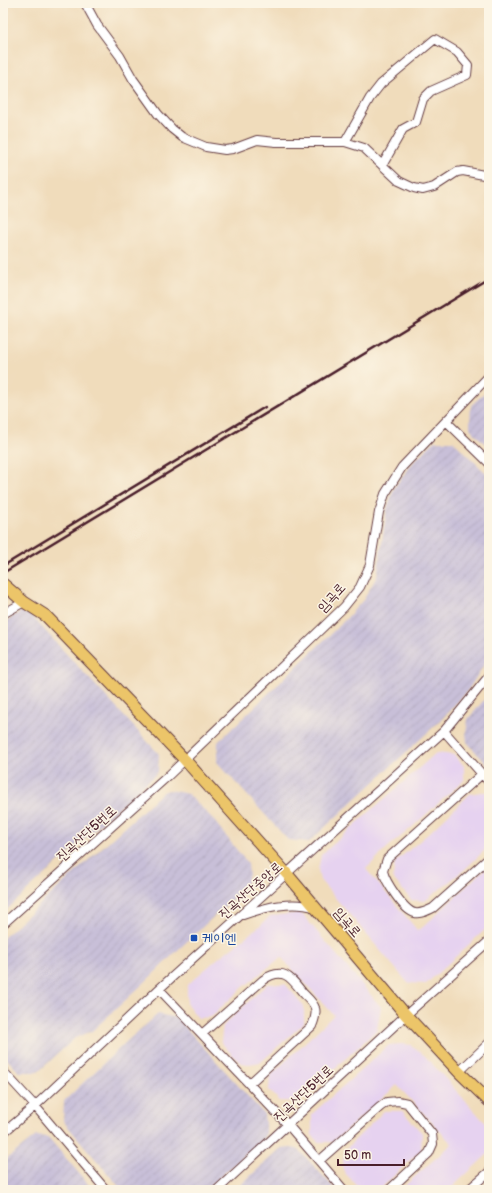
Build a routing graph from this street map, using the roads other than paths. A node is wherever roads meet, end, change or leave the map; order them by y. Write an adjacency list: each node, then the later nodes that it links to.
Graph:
1 (85, 3): 2 (street)
2 (345, 142): 3 (street); 3 (street)
3 (383, 164): 4 (street)
4 (489, 176)
5 (489, 376): 6 (street, 임곡로)
6 (446, 421): 7 (street); 13 (street, 임곡로)
7 (489, 463)
8 (3, 584): 9 (main road, 임곡로)
9 (24, 602): 10 (street); 13 (main road, 임곡로)
10 (3, 614)
11 (489, 676): 12 (street, 진곡산단중앙로)
12 (444, 731): 14 (street); 17 (street, 진곡산단중앙로)
13 (185, 760): 17 (main road, 임곡로); 20 (street, 진곡산단5번로)
14 (482, 774): 15 (street); 16 (street)
15 (489, 782)
16 (489, 858)
17 (288, 874): 18 (main road, 임곡로); 19 (street, 진곡산단중앙로)
18 (317, 909): 19 (street); 23 (main road, 임곡로)
19 (239, 916): 22 (street, 진곡산단중앙로)
20 (3, 924)
21 (489, 941): 23 (street)
22 (159, 989): 24 (street); 30 (street, 진곡산단중앙로)
23 (406, 1015): 27 (main road, 임곡로); 31 (street, 진곡산단5번로)
24 (202, 1034): 28 (street); 28 (street)
25 (489, 1042): 27 (street)
26 (3, 1070): 30 (street)
27 (459, 1072): 29 (main road, 임곡로)
28 (248, 1084): 31 (street)
29 (489, 1101)
30 (36, 1106): 32 (street, 진곡산단중앙로); 35 (street)
31 (288, 1125): 33 (street); 36 (street, 진곡산단5번로)
32 (3, 1133)
33 (319, 1161): 37 (street); 38 (street)
34 (489, 1172): 39 (street)
35 (106, 1190)
36 (217, 1190)
37 (344, 1190)
38 (389, 1190)
39 (468, 1190)

